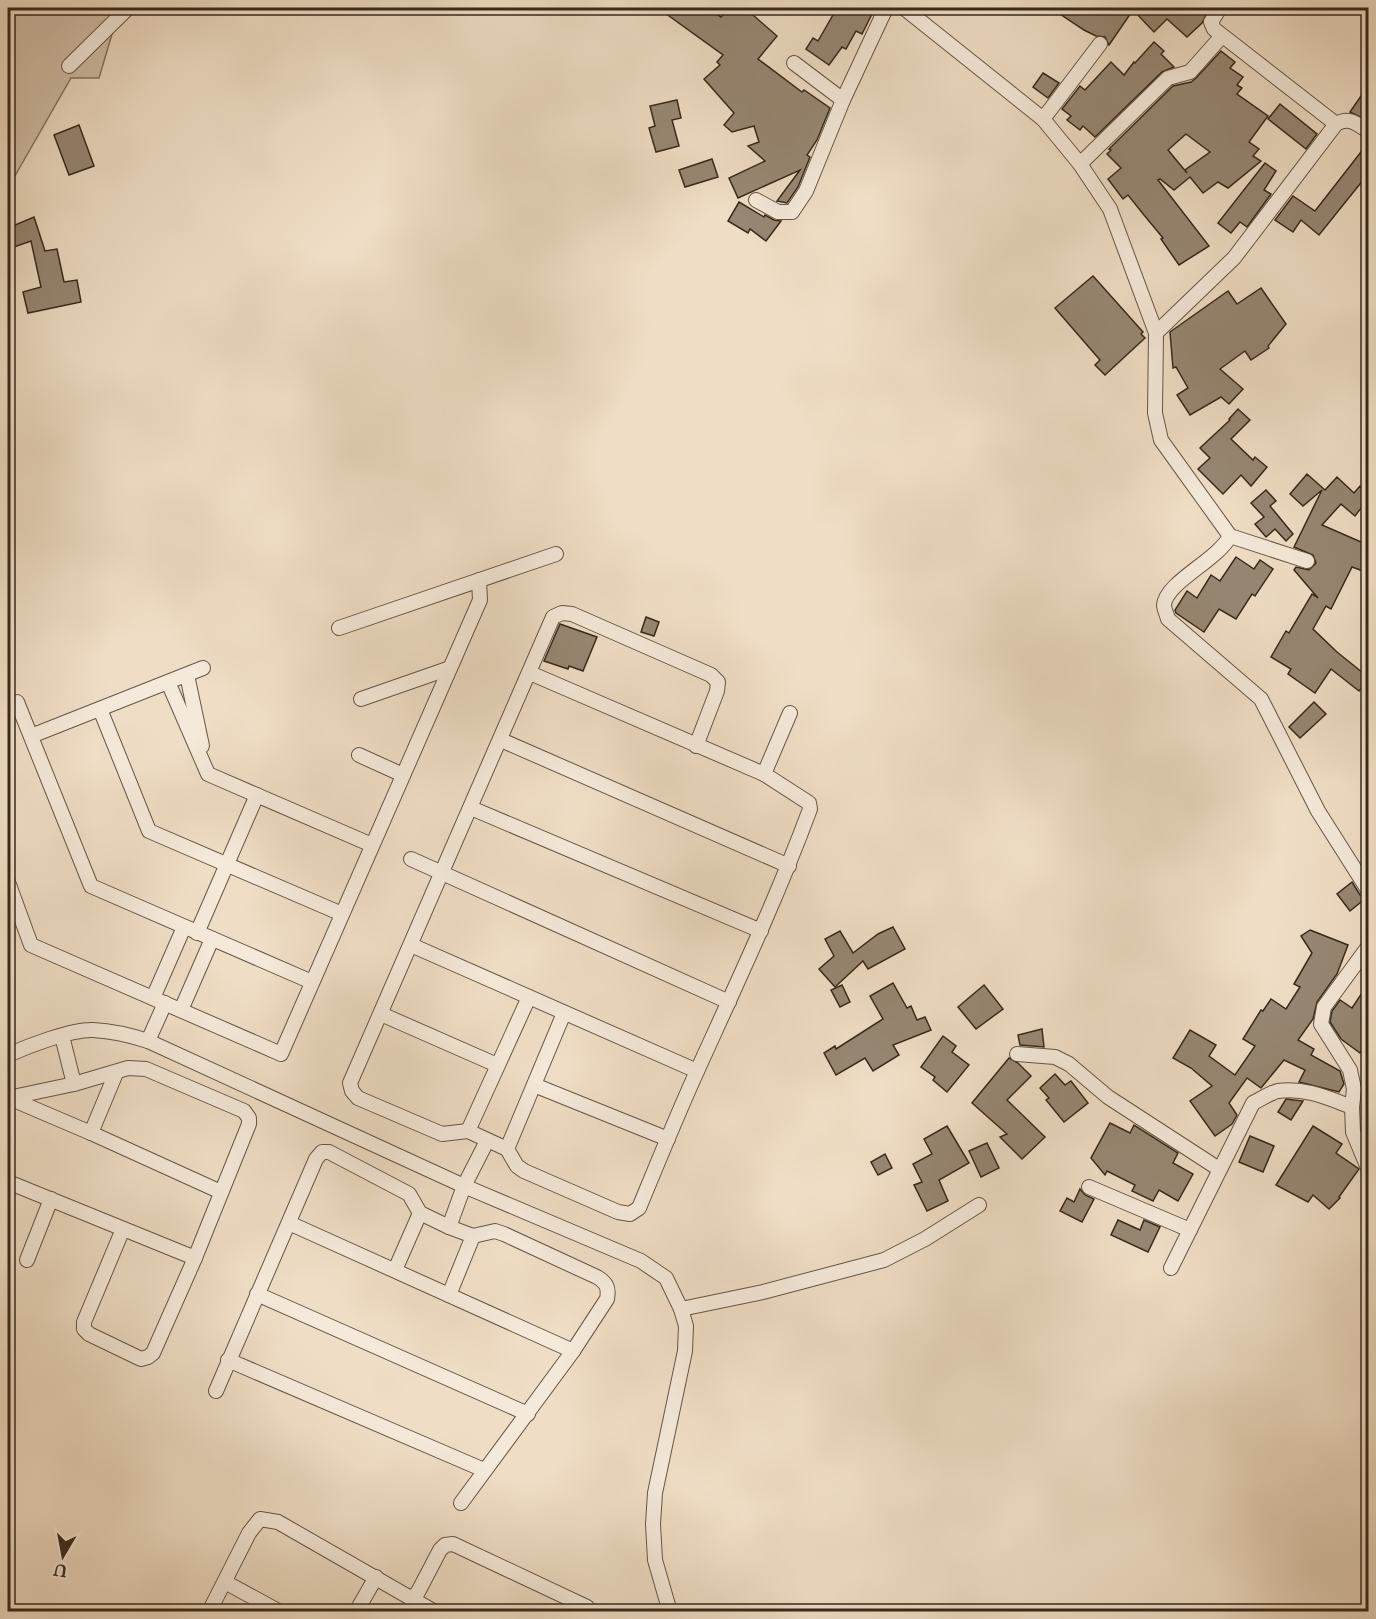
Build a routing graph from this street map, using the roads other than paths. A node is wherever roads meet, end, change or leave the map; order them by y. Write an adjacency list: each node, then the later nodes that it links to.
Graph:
1 (128, 8): 8 (street)
2 (886, 8): 9 (street)
3 (904, 8): 10 (street)
4 (1220, 8): 5 (street)
5 (1222, 36): 11 (street); 13 (street)
6 (1101, 44): 10 (street)
7 (794, 63): 9 (street)
8 (69, 66)
9 (843, 100): 14 (street)
10 (1043, 119): 13 (street)
11 (1336, 124): 12 (street); 15 (street)
12 (1368, 131)
13 (1080, 164): 15 (street)
14 (756, 200)
15 (1156, 333): 16 (street)
16 (1230, 536): 18 (street); 45 (street)
17 (556, 554): 19 (street)
18 (1307, 561)
19 (479, 580): 20 (street); 22 (street)
20 (339, 628)
21 (203, 668): 24 (street)
22 (450, 668): 26 (street); 36 (street)
23 (530, 673): 31 (street); 32 (street); 32 (street)
24 (187, 675): 25 (street); 34 (street)
25 (168, 682): 28 (street); 34 (street)
26 (361, 699)
27 (17, 702): 30 (street)
28 (100, 709): 30 (street); 41 (street)
29 (790, 713): 35 (street)
30 (31, 736): 47 (street)
31 (501, 740): 38 (street); 42 (street)
32 (696, 746): 35 (street)
33 (359, 755): 36 (street)
34 (208, 774): 37 (street)
35 (764, 774): 42 (street)
36 (403, 775): 39 (street)
37 (257, 795): 39 (street); 41 (street)
38 (471, 808): 43 (street); 48 (street)
39 (372, 845): 46 (street)
40 (411, 859): 43 (street)
41 (227, 864): 46 (street); 49 (street)
42 (789, 866): 48 (street)
43 (442, 874): 51 (street); 56 (street)
44 (8, 882): 55 (street)
45 (1368, 890)
46 (342, 914): 53 (street)
47 (184, 927): 49 (street); 55 (street)
48 (761, 931): 56 (street)
49 (197, 933): 50 (street)
50 (212, 939): 53 (street); 57 (street)
51 (411, 945): 54 (street); 59 (street)
52 (1368, 947): 70 (street)
53 (312, 982): 57 (street)
54 (529, 997): 58 (street); 64 (street)
55 (159, 1001): 57 (street); 61 (street)
56 (729, 1002): 65 (street)
57 (181, 1010)
58 (564, 1013): 65 (street); 68 (street)
59 (381, 1014): 64 (street); 71 (street)
60 (62, 1036): 61 (street); 63 (street); 67 (street)
61 (148, 1041): 79 (street)
62 (1017, 1054): 77 (street)
63 (8, 1055)
64 (497, 1065): 71 (street)
65 (697, 1071): 73 (street)
66 (116, 1073): 67 (street); 72 (street); 81 (street)
67 (74, 1084): 69 (street)
68 (534, 1085): 73 (street); 75 (street)
69 (8, 1098): 72 (street)
70 (1352, 1107): 76 (street); 77 (street)
71 (468, 1131): 74 (street)
72 (91, 1133): 81 (street)
73 (668, 1139): 75 (street)
74 (487, 1141): 75 (street); 79 (street)
75 (507, 1149)
76 (1368, 1168)
77 (1219, 1169): 88 (street)
78 (8, 1182): 82 (street)
79 (464, 1186): 86 (street); 96 (street)
80 (1089, 1188): 88 (street)
81 (221, 1192): 90 (street)
82 (51, 1199): 87 (street); 91 (street)
83 (979, 1205): 96 (street)
84 (420, 1213): 85 (street); 86 (street); 93 (street)
85 (289, 1223): 93 (street); 94 (street)
86 (448, 1227): 89 (street)
87 (123, 1229): 90 (street); 90 (street)
88 (1190, 1230): 92 (street)
89 (473, 1236): 95 (street); 97 (street)
90 (195, 1258)
91 (27, 1260)
92 (1171, 1268)
93 (395, 1270): 95 (street)
94 (258, 1294): 98 (street); 100 (street)
95 (449, 1295): 97 (street)
96 (681, 1309): 111 (street)
97 (573, 1351): 100 (street)
98 (228, 1360): 99 (street); 101 (street)
99 (216, 1391)
100 (528, 1414): 101 (street)
101 (484, 1470): 102 (street)
102 (461, 1503)
103 (376, 1577): 104 (street); 105 (street); 109 (street)
104 (225, 1582): 107 (street); 108 (street)
105 (411, 1599): 106 (street); 110 (street)
106 (589, 1610)
107 (209, 1611)
108 (280, 1611)
109 (357, 1611)
110 (435, 1611)
111 (670, 1611)

